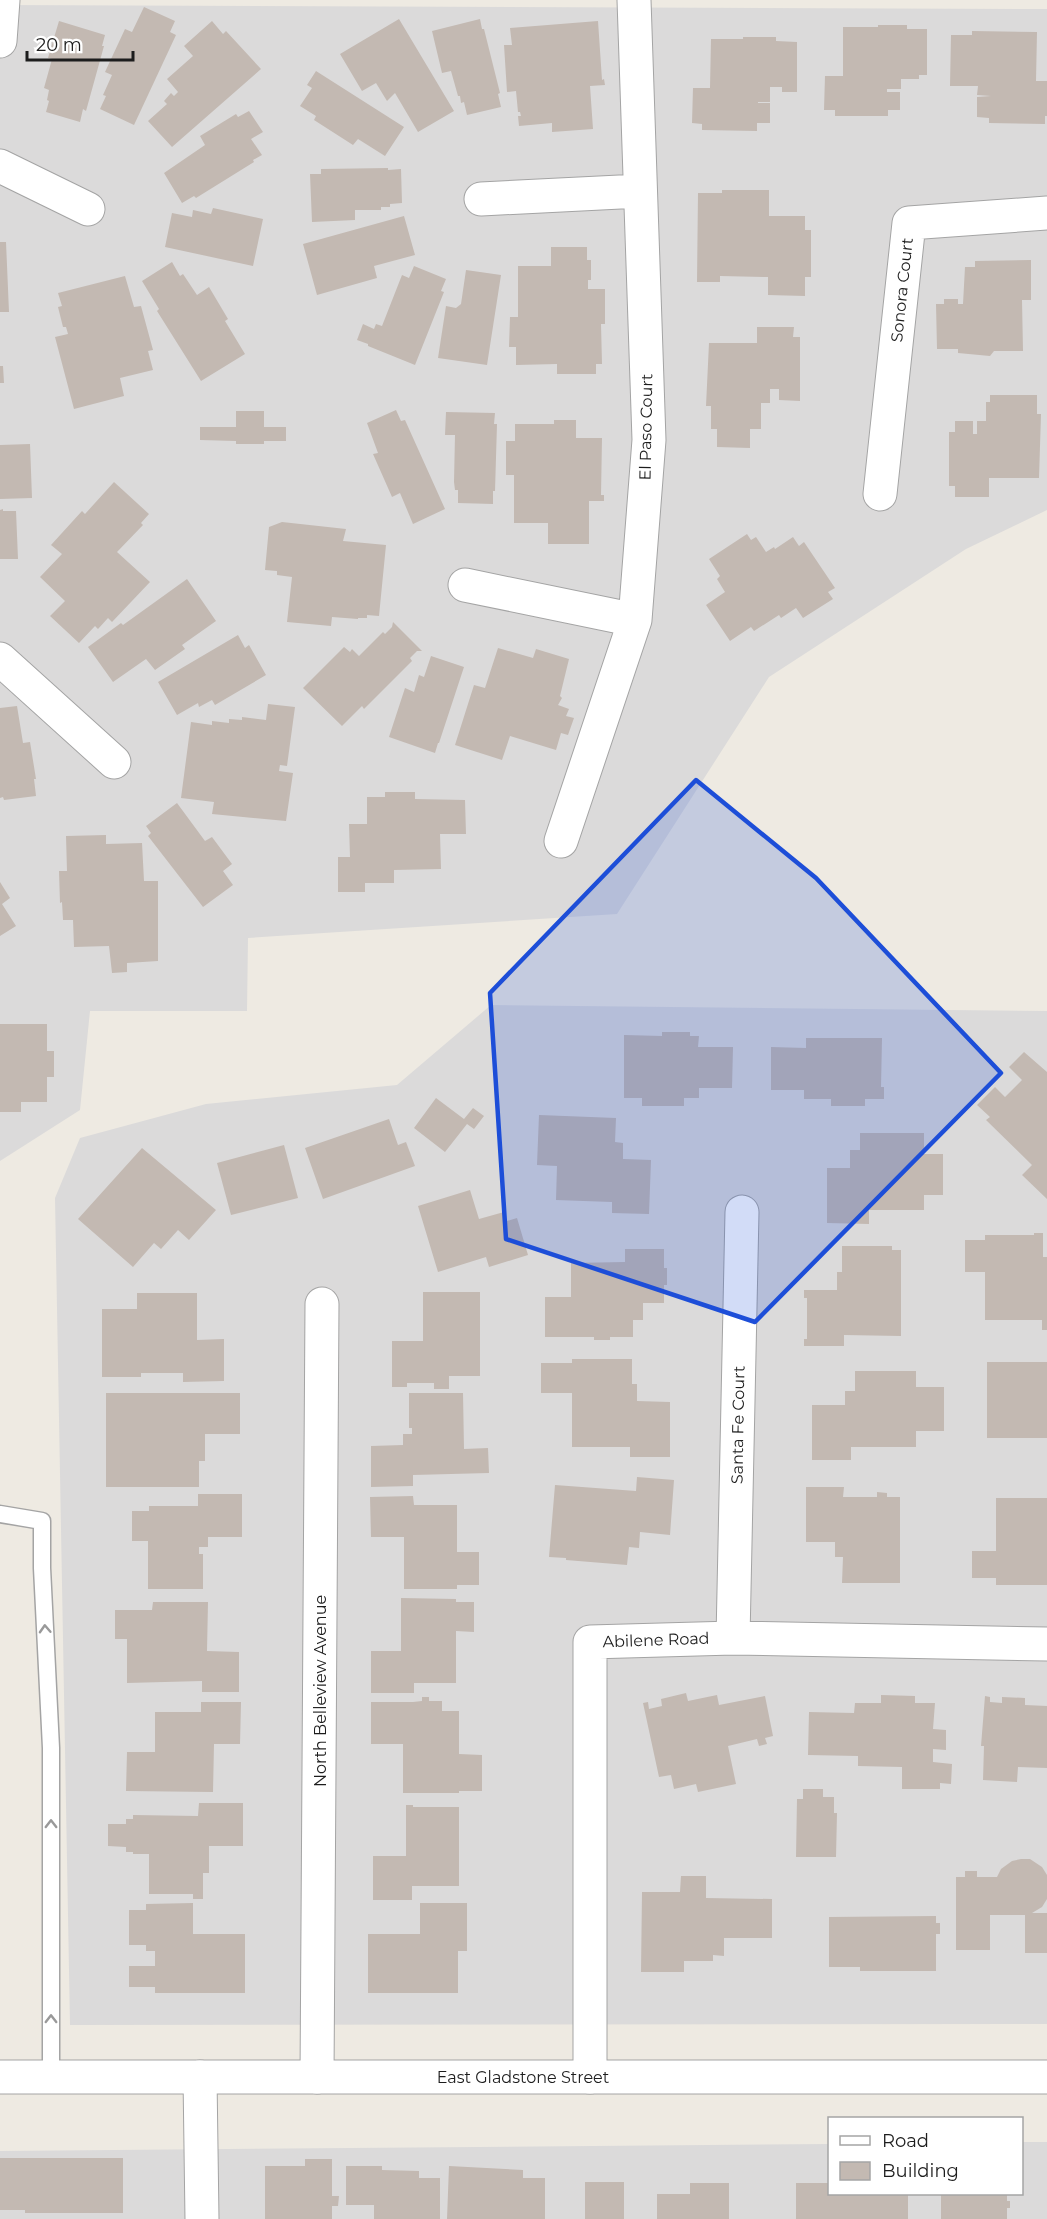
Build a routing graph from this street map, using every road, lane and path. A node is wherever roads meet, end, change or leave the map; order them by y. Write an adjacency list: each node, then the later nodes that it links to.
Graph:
1 (3, 0): 3 (street)
2 (634, 0): 5 (street, El Paso Court)
3 (0, 41)
4 (0, 166): 7 (street)
5 (640, 191): 6 (street); 11 (street, El Paso Court)
6 (481, 199)
7 (88, 209)
8 (1047, 213): 9 (street, Sonora Court)
9 (880, 494)
10 (465, 585): 11 (street)
11 (635, 620): 14 (street, El Paso Court)
12 (0, 659): 13 (street)
13 (114, 762)
14 (561, 841)
15 (742, 1212): 18 (street, Santa Fe Court)
16 (322, 1305): 23 (street, North Belleview Avenue)
17 (0, 1514): 21 (lane, one-way to 17)
18 (733, 1638): 19 (street, Abilene Road); 24 (street, Abilene Road)
19 (1047, 1644)
20 (0, 2077): 21 (street, East Gladstone Street)
21 (51, 2077): 22 (street, East Gladstone Street)
22 (200, 2077): 23 (street, East Gladstone Street); 26 (street)
23 (317, 2077): 24 (street, East Gladstone Street)
24 (590, 2077): 25 (street, East Gladstone Street)
25 (1047, 2077)
26 (202, 2219)

